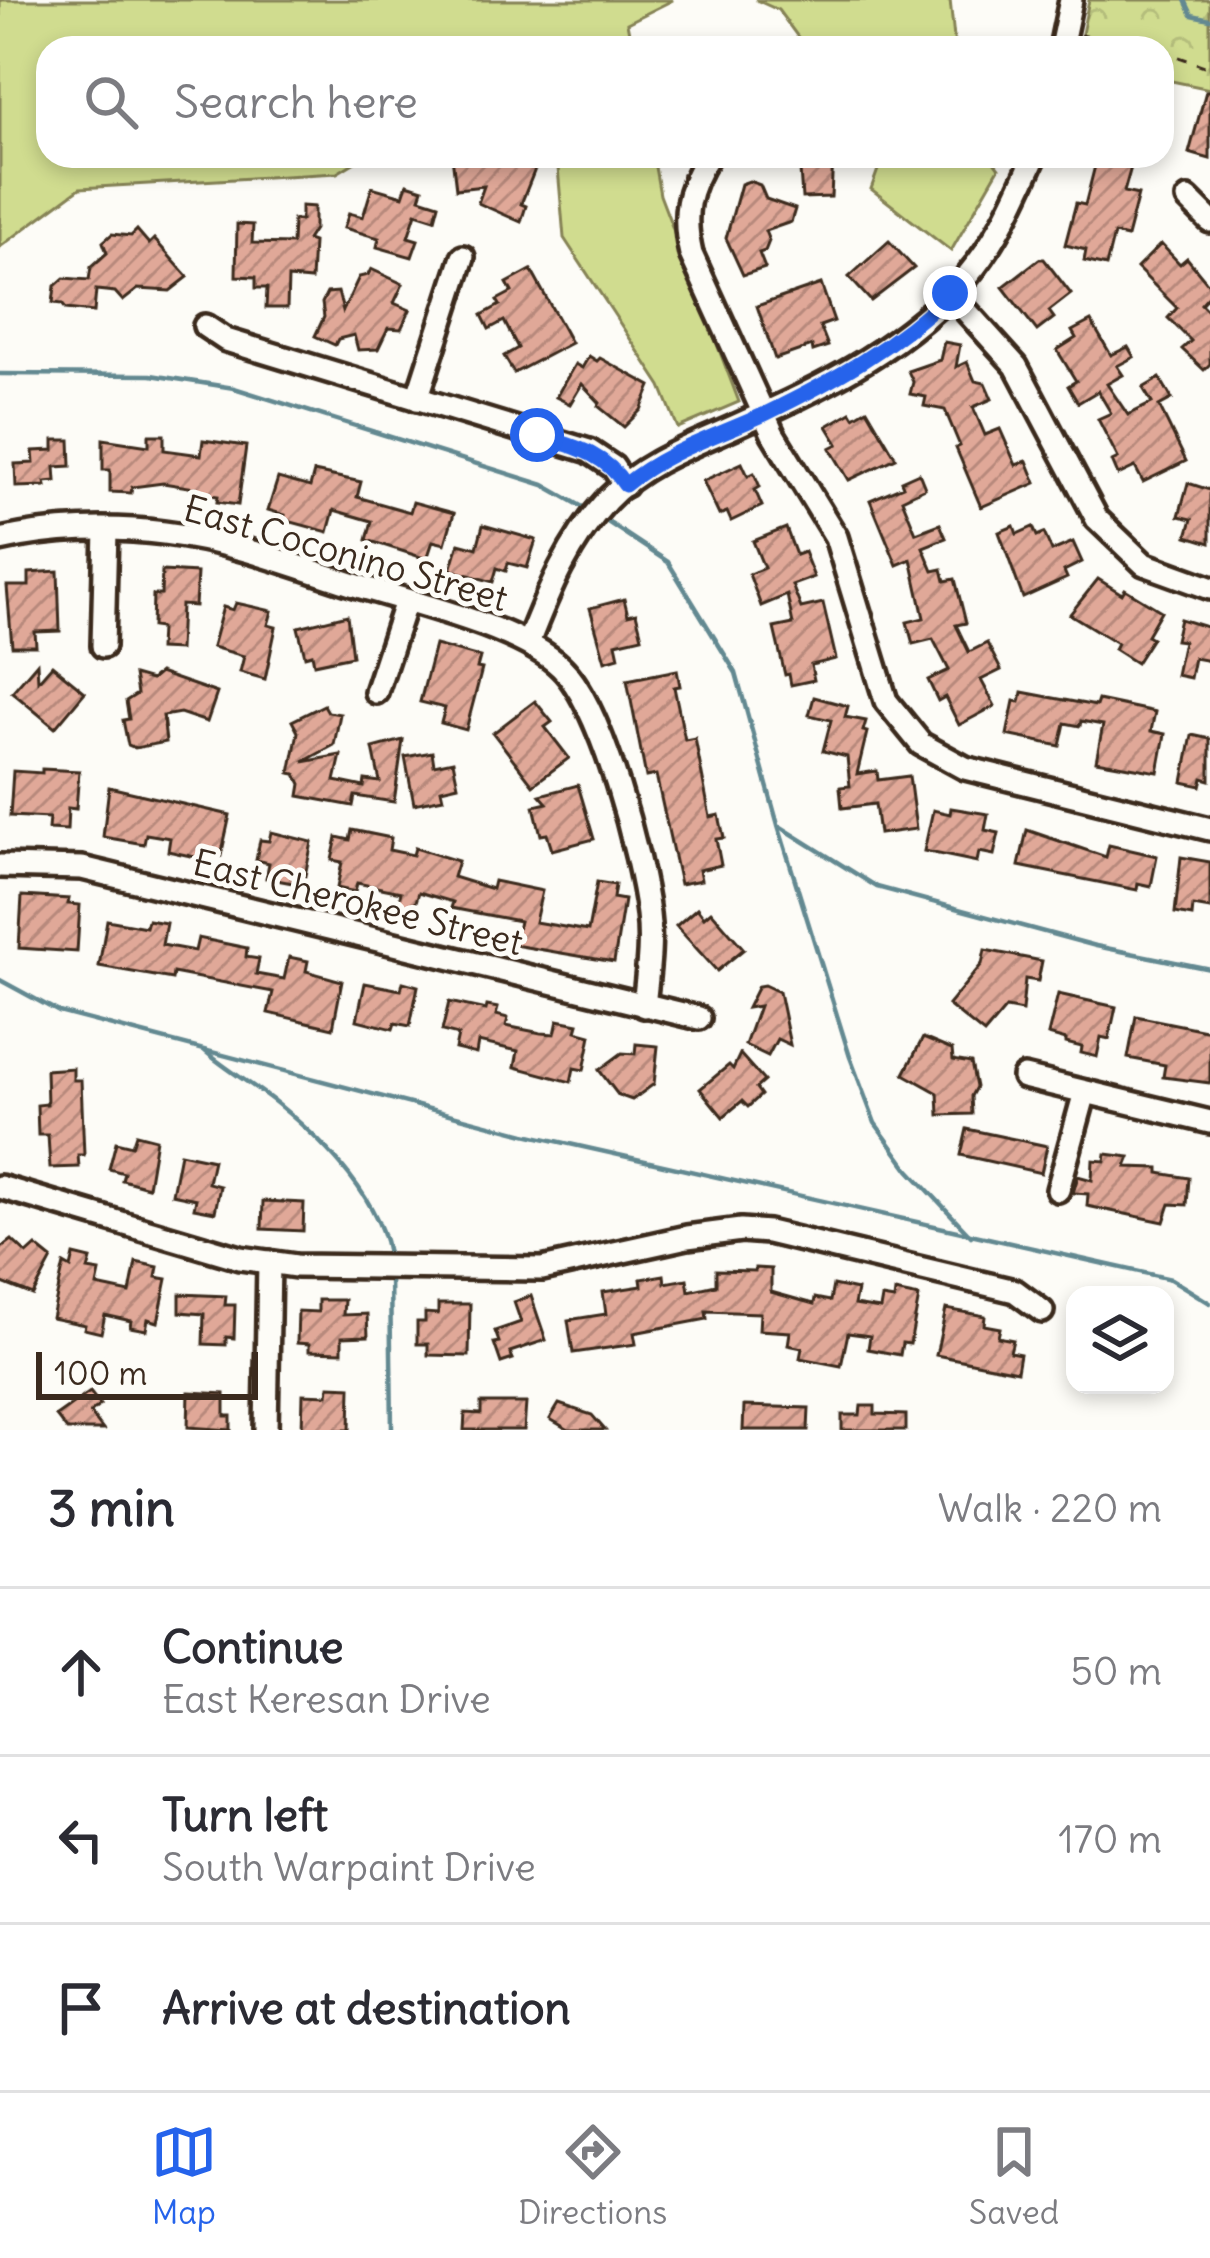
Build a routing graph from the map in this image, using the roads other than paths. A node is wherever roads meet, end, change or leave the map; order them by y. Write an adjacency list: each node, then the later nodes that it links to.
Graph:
1 (1071, 0): 2 (street)
2 (1064, 36)
3 (700, 168): 11 (street)
4 (1029, 168): 8 (street)
5 (1188, 200): 6 (street)
6 (1210, 221)
7 (463, 257): 10 (street)
8 (950, 293): 11 (street); 15 (street)
9 (205, 326): 10 (street)
10 (417, 399): 12 (street)
11 (764, 414): 12 (street); 20 (street)
12 (616, 492): 17 (street)
13 (106, 530): 14 (street, East Coconino Street); 16 (street, East Coconino Street); 18 (street)
14 (0, 540)
15 (1210, 587)
16 (406, 601): 17 (street, East Coconino Street); 19 (street)
17 (528, 643): 22 (street)
18 (103, 646)
19 (376, 692)
20 (1210, 829)
21 (0, 866): 22 (street, East Cherokee Street)
22 (644, 1006): 23 (street, East Cherokee Street)
23 (699, 1018)
24 (1024, 1078): 25 (street)
25 (1085, 1092): 26 (street); 28 (street)
26 (1210, 1122)
27 (0, 1186): 29 (street)
28 (1058, 1190)
29 (269, 1262): 30 (street); 31 (street)
30 (1042, 1311)
31 (266, 1430)

